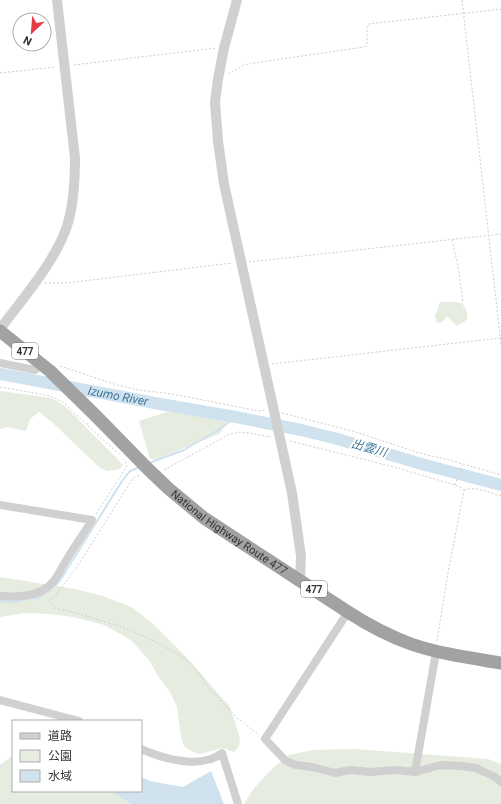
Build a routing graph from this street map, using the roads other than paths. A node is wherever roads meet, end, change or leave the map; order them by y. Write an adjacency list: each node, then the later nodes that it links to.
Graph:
1 (56, 0): 3 (street)
2 (237, 0): 7 (street)
3 (0, 330): 5 (highway, National Highway Route 477 / 477)
4 (0, 363): 5 (street)
5 (46, 368): 7 (highway, National Highway Route 477 / 477)
6 (0, 505): 8 (street)
7 (300, 580): 9 (highway, National Highway Route 477 / 477)
8 (0, 596)
9 (348, 612): 10 (highway, National Highway Route 477 / 477); 15 (street)
10 (436, 651): 11 (highway, National Highway Route 477 / 477); 15 (street)
11 (501, 663)
12 (0, 700): 13 (street)
13 (75, 720)
14 (142, 749): 17 (street)
15 (415, 772): 16 (street)
16 (501, 782)
17 (238, 804)

